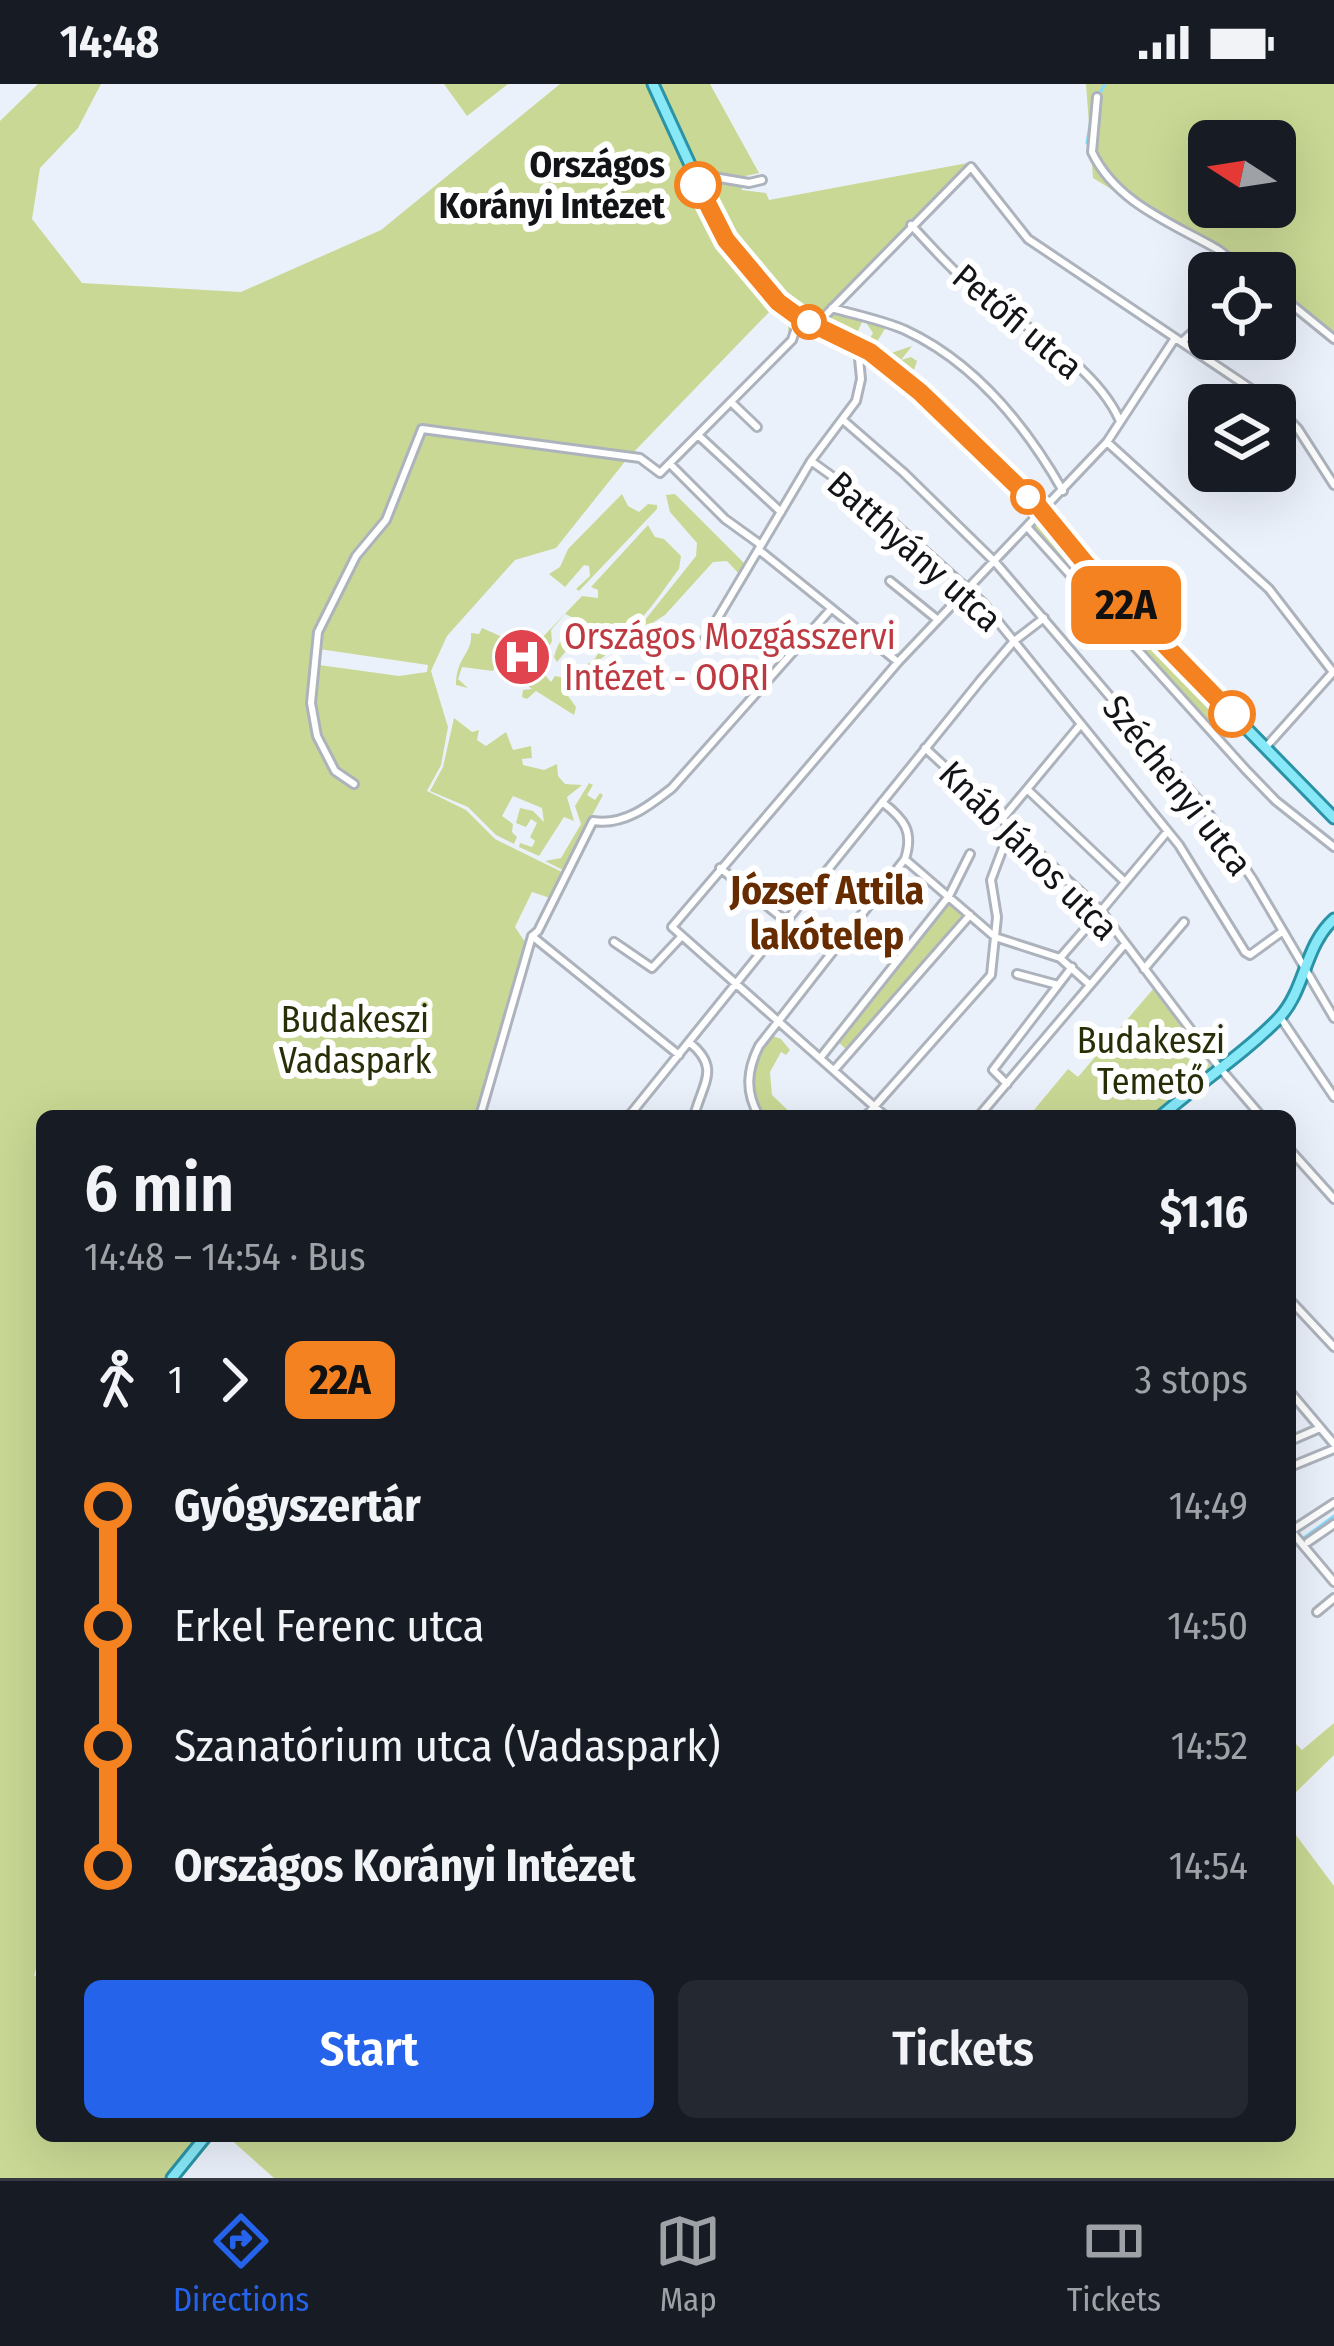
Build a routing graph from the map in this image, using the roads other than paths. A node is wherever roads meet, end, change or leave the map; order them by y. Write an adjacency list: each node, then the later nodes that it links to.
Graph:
1 (653, 84): 3 (main road)
2 (1097, 97): 6 (street)
3 (693, 176): 4 (street); 9 (main road)
4 (762, 180)
5 (911, 225): 7 (street); 13 (street); 18 (street, Petőfi utca)
6 (1221, 252)
7 (832, 308): 10 (street); 26 (street)
8 (1296, 308): 12 (street)
9 (794, 315): 10 (main road); 16 (street)
10 (816, 325): 14 (main road)
11 (1188, 332): 13 (street)
12 (1334, 339)
13 (1178, 340): 15 (street); 18 (street)
14 (857, 345): 17 (street); 28 (main road)
15 (1244, 384)
16 (731, 402): 19 (street); 21 (street)
17 (843, 420): 23 (street); 31 (street, Széchenyi utca)
18 (1120, 421): 22 (street)
19 (757, 427)
20 (1296, 428): 25 (street)
21 (698, 435): 24 (street); 27 (street)
22 (1108, 442): 26 (street); 40 (street)
23 (812, 461): 27 (street); 33 (street, Batthyány utca)
24 (670, 464): 30 (street); 44 (street)
25 (1334, 484)
26 (1063, 491): 28 (street)
27 (781, 512): 30 (street)
28 (1043, 513): 29 (street); 43 (main road)
29 (1028, 528): 31 (street); 50 (street)
30 (760, 547): 34 (street); 38 (street)
31 (995, 562): 33 (street); 35 (street, Széchenyi utca)
32 (890, 580): 36 (street)
33 (968, 590): 36 (street); 37 (street, Batthyány utca)
34 (830, 609): 39 (street); 63 (street)
35 (1044, 618): 37 (street); 62 (street, Széchenyi utca)
36 (938, 620): 39 (street)
37 (1014, 641): 41 (street, Batthyány utca); 42 (street)
38 (703, 644)
39 (898, 662): 53 (street)
40 (1333, 674): 43 (street)
41 (1081, 724): 45 (street); 49 (street, Batthyány utca)
42 (925, 748): 46 (street); 48 (street, Knáb János utca)
43 (1265, 748): 47 (main road)
44 (354, 784)
45 (1028, 790): 48 (street); 54 (street)
46 (882, 802): 52 (street); 60 (street)
47 (1334, 818)
48 (1007, 826): 56 (street, Knáb János utca); 65 (street)
49 (1166, 832): 54 (street); 62 (street, Batthyány utca)
50 (1334, 847)
51 (970, 854): 55 (street)
52 (905, 860): 55 (street); 78 (street)
53 (720, 868): 60 (street); 64 (street)
54 (1125, 882): 56 (street)
55 (949, 896): 57 (street); 81 (street)
56 (1101, 910): 67 (street, Knáb János utca)
57 (970, 914): 65 (street); 83 (street)
58 (1095, 918): 68 (street)
59 (1334, 919): 71 (main road)
60 (786, 921): 73 (street)
61 (1184, 922): 70 (street)
62 (1283, 931): 71 (street, Széchenyi utca)
63 (532, 936): 80 (street); 87 (street)
64 (682, 936): 66 (street); 73 (street)
65 (995, 937): 68 (street); 86 (street)
66 (614, 942)
67 (1125, 944): 70 (street, Knáb János utca); 74 (street)
68 (1060, 958): 69 (street)
69 (1072, 967): 74 (street); 75 (street)
70 (1144, 969): 82 (street, Knáb János utca)
71 (1304, 971): 76 (main road); 77 (street, Széchenyi utca)
72 (1017, 974): 75 (street)
73 (738, 982): 78 (street); 79 (street)
74 (1089, 984): 84 (street)
75 (1058, 985): 84 (street)
76 (1280, 1017): 82 (main road); 85 (street)
77 (1334, 1018)
78 (780, 1019): 81 (street); 90 (street)
79 (688, 1042): 80 (street); 89 (street)
80 (679, 1054): 88 (street)
81 (821, 1057): 83 (street)
82 (1219, 1067): 94 (main road); 95 (street, Knáb János utca)
83 (835, 1069): 86 (street)
84 (1007, 1084): 93 (street)
85 (1334, 1097)
86 (875, 1107): 91 (street); 92 (street)
87 (482, 1110)
88 (634, 1110)
89 (696, 1110)
90 (757, 1110)
91 (872, 1110)
92 (878, 1110)
93 (984, 1110)
94 (1168, 1110)
95 (1256, 1110)
96 (1296, 1157): 97 (street)
97 (1334, 1199)
98 (1296, 1306): 99 (street)
99 (1334, 1347)
100 (1296, 1399): 101 (street)
101 (1321, 1427): 102 (street); 103 (street)
102 (1296, 1438)
103 (1334, 1447): 104 (street)
104 (1296, 1464)
105 (1334, 1503): 107 (street)
106 (1334, 1524): 109 (street)
107 (1296, 1527)
108 (1296, 1536): 109 (street)
109 (1303, 1542): 110 (street)
110 (1334, 1582)
111 (1334, 1598): 112 (street)
112 (1317, 1612)
113 (201, 2142): 114 (main road)
114 (172, 2178)

